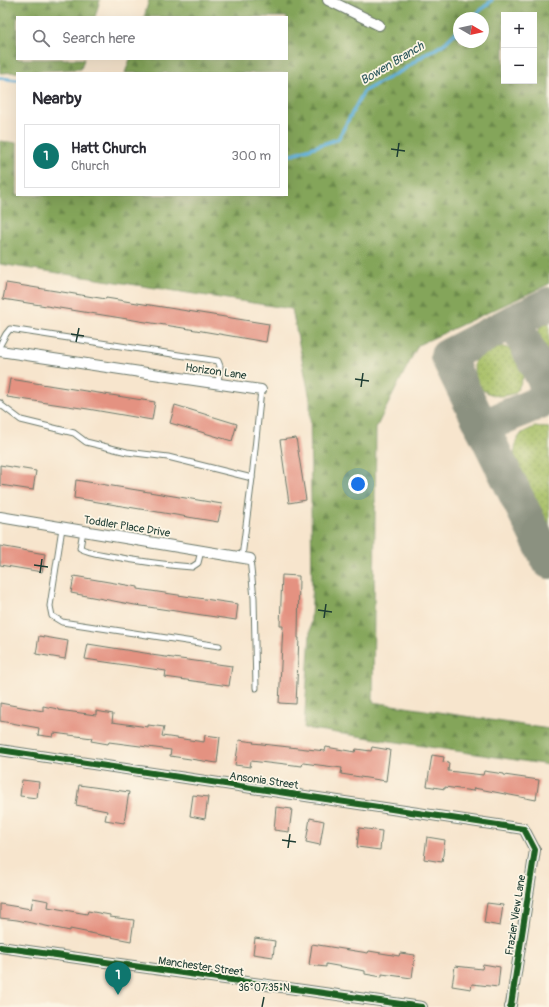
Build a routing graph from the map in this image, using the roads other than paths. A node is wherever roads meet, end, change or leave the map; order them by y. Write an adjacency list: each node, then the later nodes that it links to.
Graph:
1 (328, 0): 2 (street)
2 (380, 25)
3 (0, 346): 5 (lane)
4 (0, 351): 5 (street, Horizon Lane)
5 (218, 383): 6 (street, Horizon Lane)
6 (261, 390): 8 (lane, Horizon Lane)
7 (0, 403): 8 (lane)
8 (252, 478): 13 (lane, Horizon Lane)
9 (0, 517): 10 (street, Toddler Place Drive)
10 (62, 528): 11 (street, Toddler Place Drive); 14 (lane)
11 (83, 531): 12 (street, Toddler Place Drive); 12 (lane)
12 (201, 551): 13 (street, Toddler Place Drive)
13 (246, 558): 15 (lane, Horizon Lane)
14 (219, 646)
15 (256, 688)
16 (0, 750): 17 (street, Ansonia Street)
17 (524, 829): 20 (street, Frazier View Lane)
18 (0, 947): 19 (street, Manchester Street)
19 (422, 1007)
20 (510, 1007)

